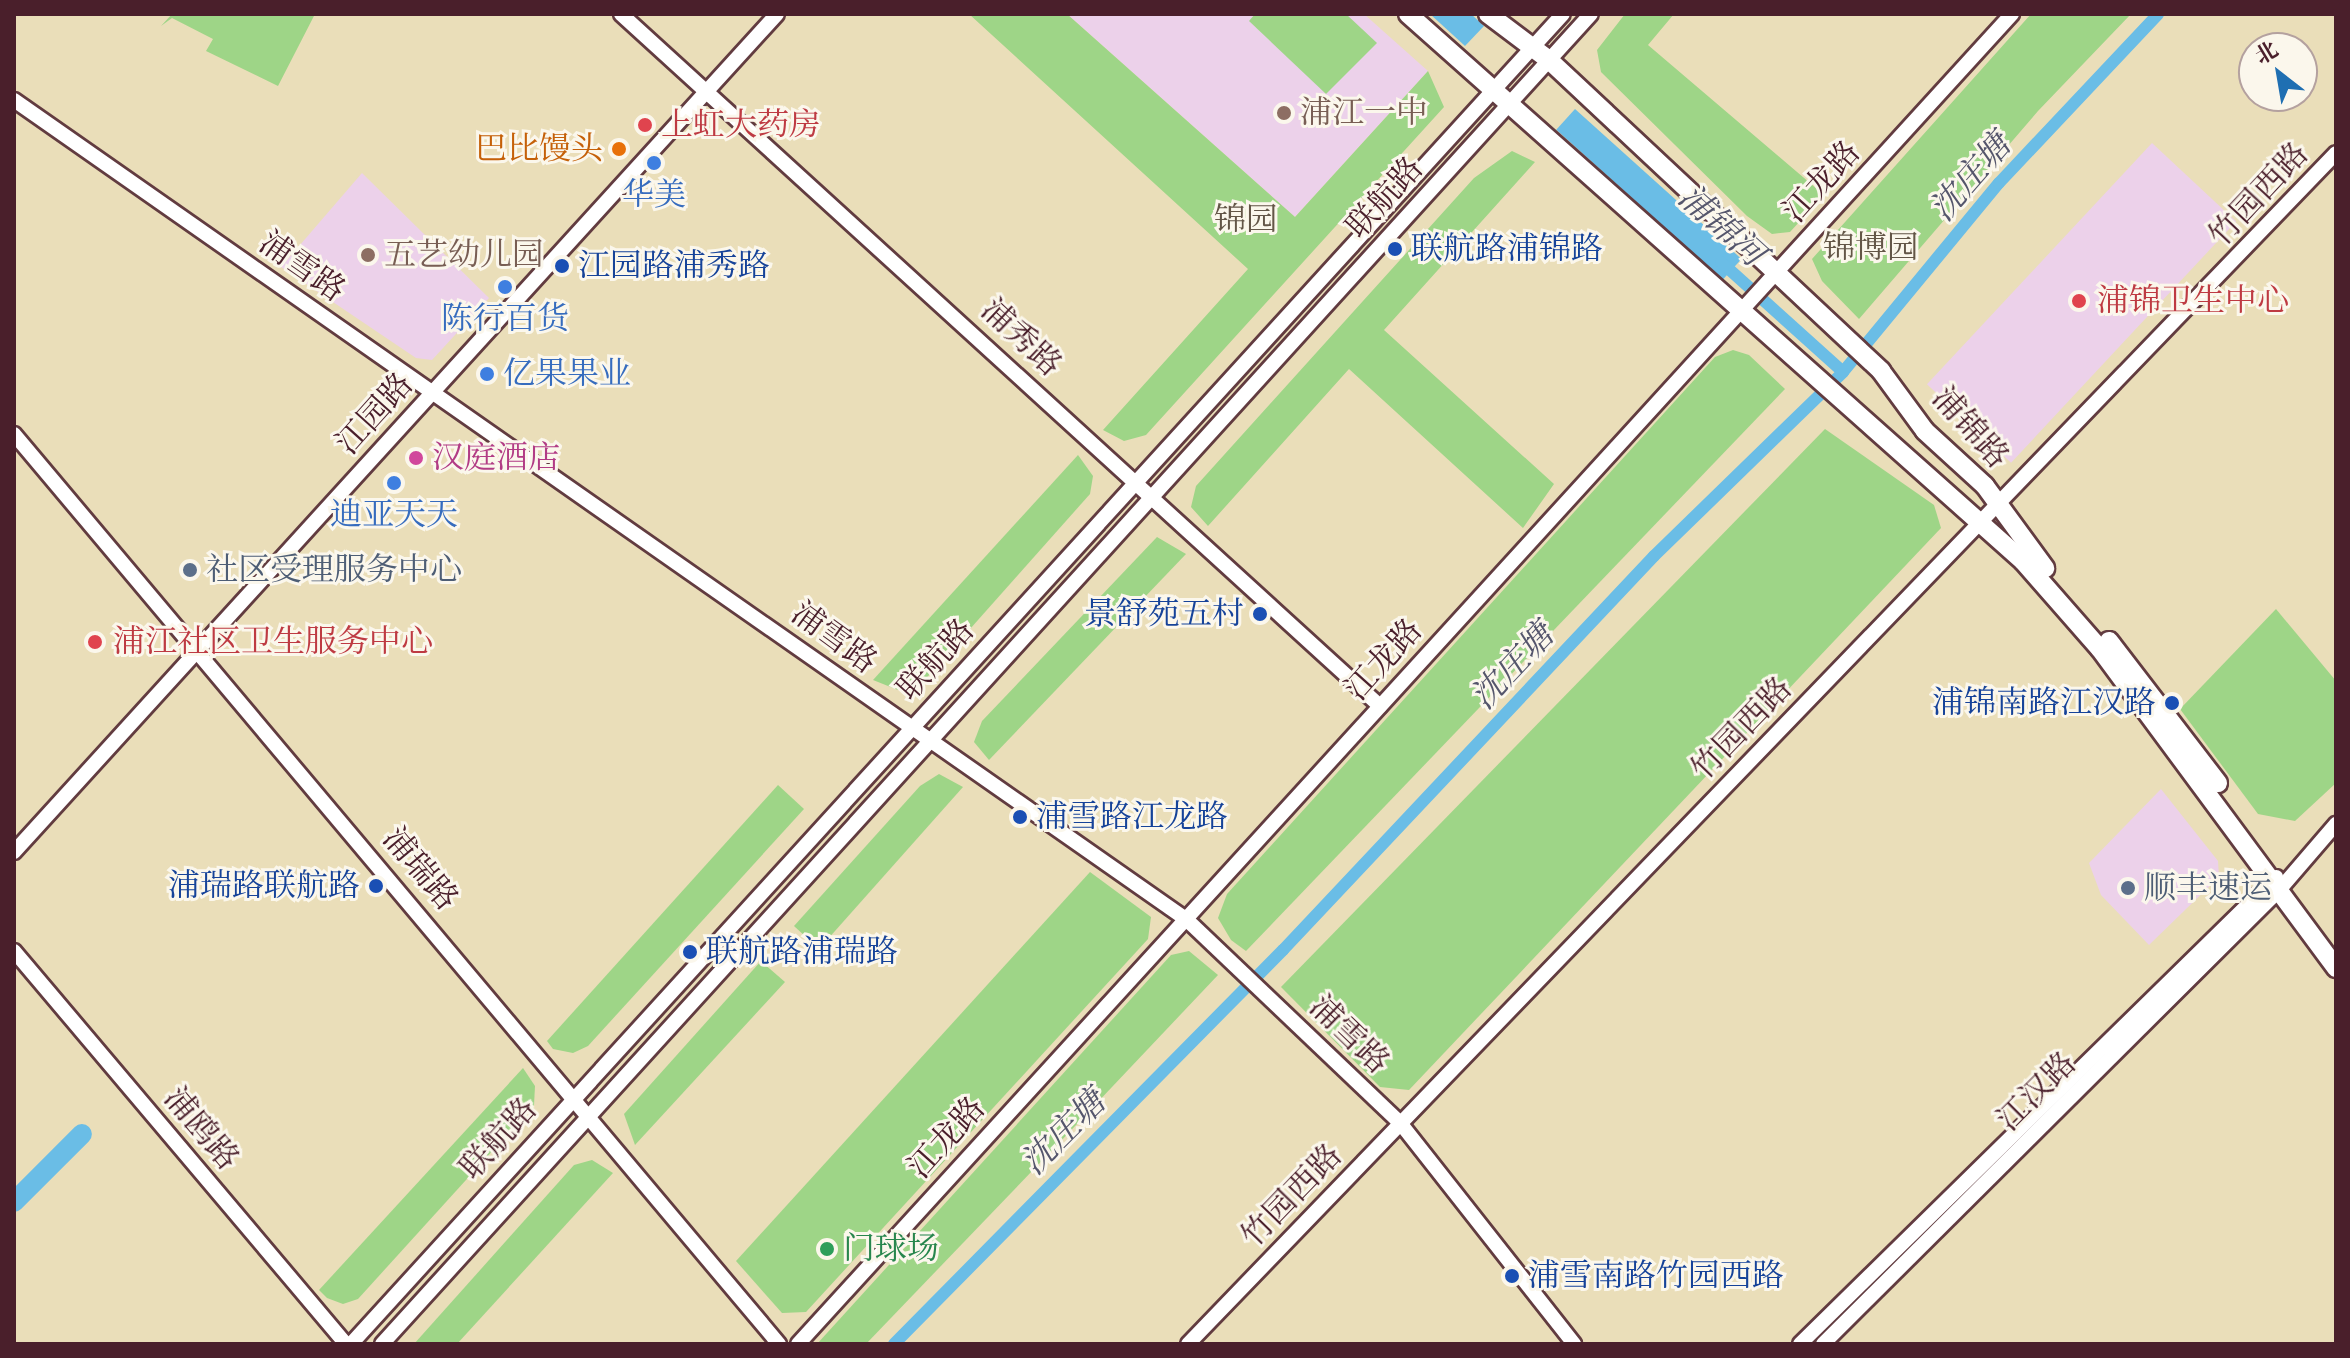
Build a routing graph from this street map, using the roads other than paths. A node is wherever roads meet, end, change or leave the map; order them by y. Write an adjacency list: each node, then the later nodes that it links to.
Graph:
1 (621, 14): 11 (street, 浦秀路)
2 (777, 14): 11 (street, 江园路)
3 (1408, 14): 10 (main road, 浦锦路)
4 (1488, 14): 8 (main road, 浦锦路)
5 (1563, 14): 8 (street, 联航路)
6 (1591, 14): 9 (street, 联航路)
7 (2012, 14): 15 (street, 江龙路)
8 (1529, 52): 9 (main road, 浦锦路); 10 (street, 联航路)
9 (1544, 65): 13 (street, 联航路); 15 (main road, 浦锦路)
10 (1496, 88): 13 (main road, 浦锦路); 19 (street, 联航路)
11 (707, 92): 17 (street, 江园路); 19 (street, 浦秀路)
12 (14, 100): 17 (street, 浦雪路)
13 (1512, 101): 16 (main road, 浦锦路); 20 (street, 联航路)
14 (2336, 153): 21 (street, 竹园西路)
15 (1778, 272): 16 (street, 江龙路); 21 (main road, 浦锦路)
16 (1740, 312): 22 (main road, 浦锦路); 24 (street, 江龙路)
17 (433, 392): 23 (street, 江园路); 25 (street, 浦雪路)
18 (14, 434): 23 (street, 浦瑞路)
19 (1136, 483): 20 (street, 浦秀路); 25 (street, 联航路)
20 (1151, 498): 24 (street, 浦秀路); 26 (street, 联航路)
21 (1998, 508): 22 (street, 竹园西路); 29 (main road, 浦锦路)
22 (1982, 521): 29 (main road, 浦锦路); 36 (street, 竹园西路)
23 (198, 652): 28 (street, 江园路); 34 (street, 浦瑞路)
24 (1380, 706): 30 (street, 江龙路)
25 (912, 728): 26 (street, 浦雪路); 34 (street, 联航路)
26 (930, 741): 30 (street, 浦雪路); 35 (street, 联航路)
27 (2336, 824): 29 (street)
28 (14, 852)
29 (2278, 881): 31 (main road, 浦锦路); 33 (main road, 浦锦路); 43 (street); 44 (street, 江汉路)
30 (1186, 919): 36 (street, 浦雪路); 40 (street, 江龙路)
31 (2336, 948)
32 (14, 951): 37 (street, 浦鸥路)
33 (2336, 968)
34 (573, 1099): 35 (street, 浦瑞路); 37 (street, 联航路)
35 (589, 1117): 38 (street, 联航路); 39 (street, 浦瑞路)
36 (1401, 1124): 41 (street, 竹园西路); 42 (street, 浦雪路)
37 (348, 1344)
38 (382, 1344)
39 (779, 1344)
40 (798, 1344)
41 (1188, 1344)
42 (1574, 1344)
43 (1800, 1344)
44 (1823, 1344)

